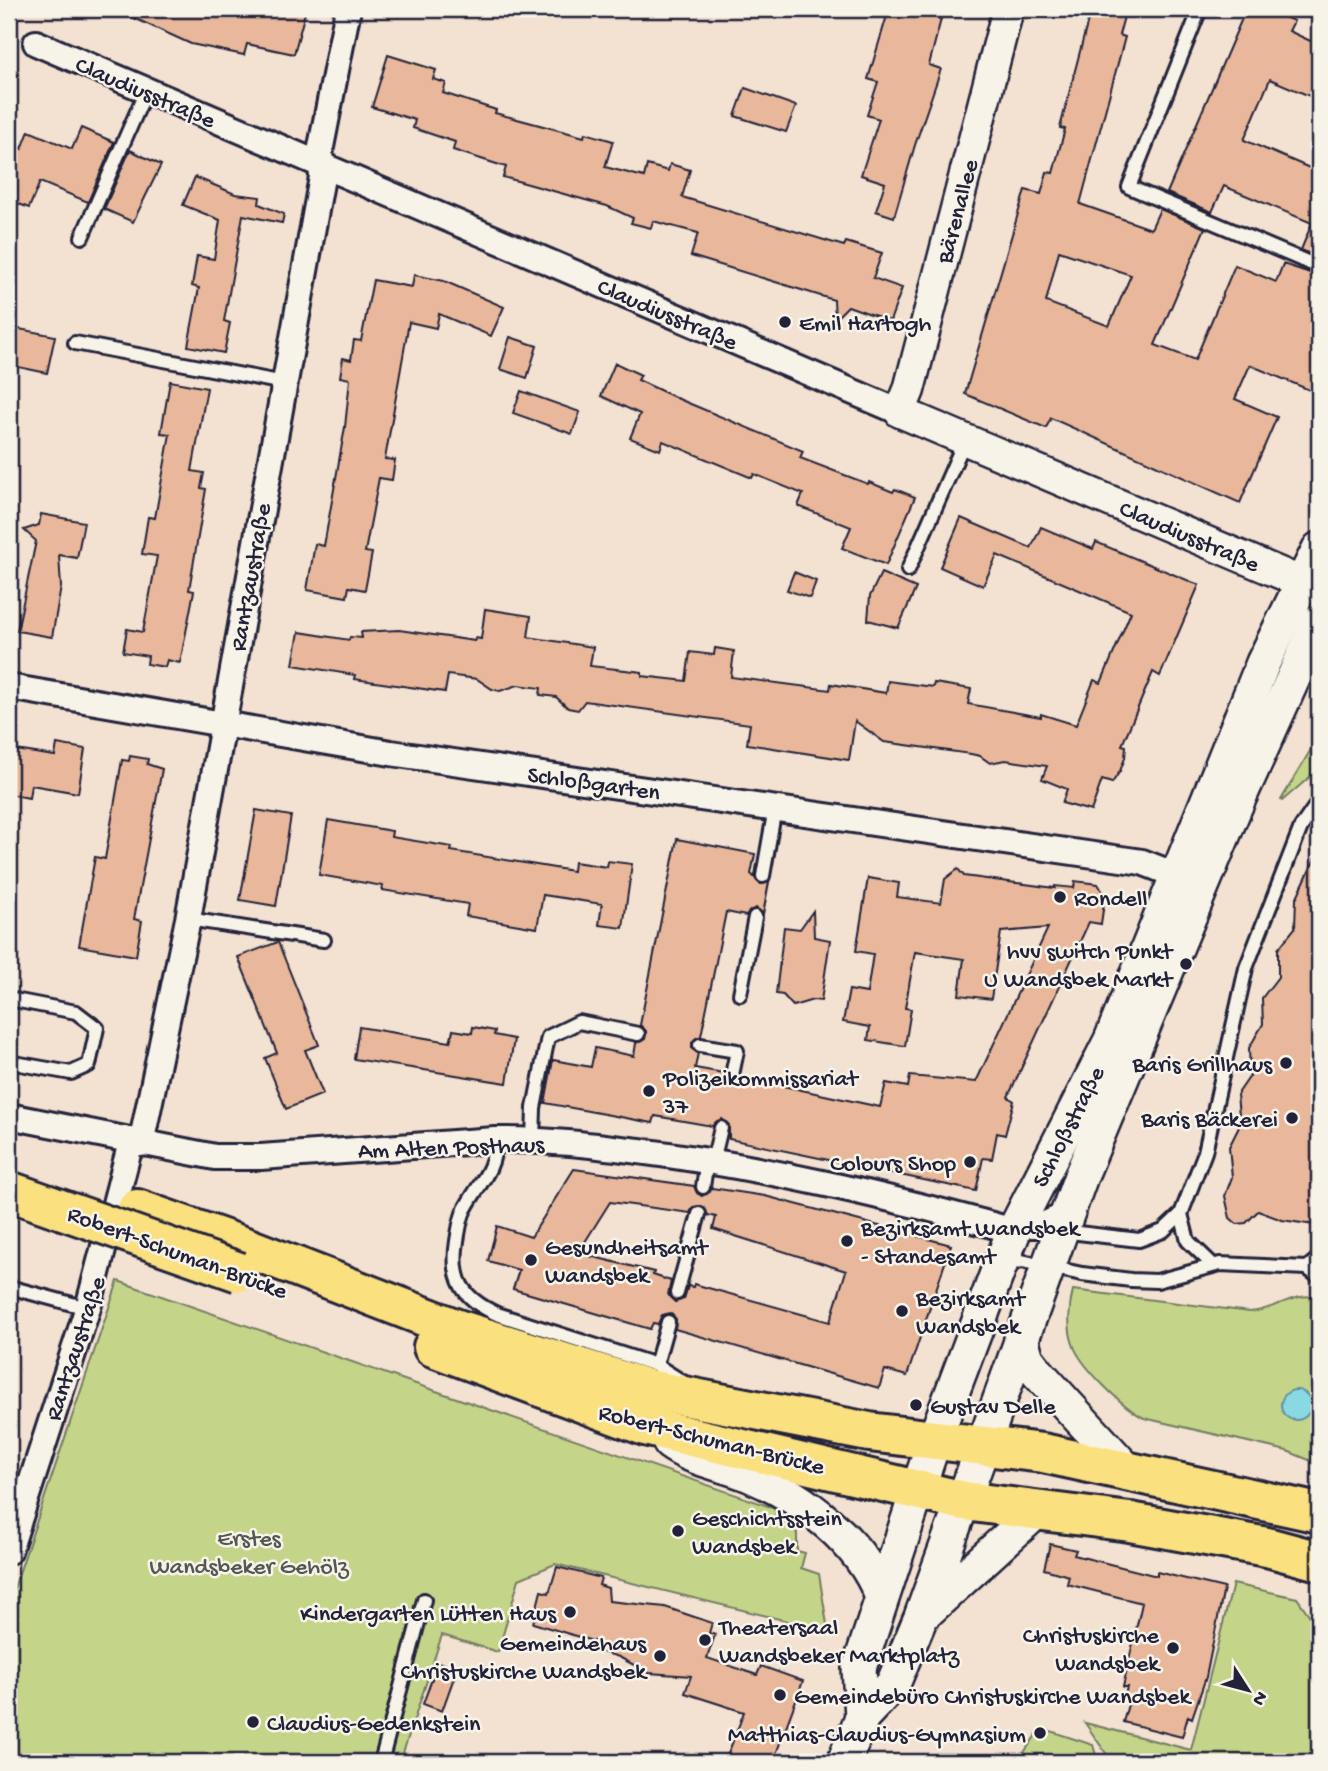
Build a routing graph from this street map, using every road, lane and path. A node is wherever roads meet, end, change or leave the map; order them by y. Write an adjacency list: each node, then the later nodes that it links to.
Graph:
1 (348, 9): 8 (street, Rantzaustraße)
2 (1008, 9): 13 (street, Bärenallee)
3 (1200, 9): 10 (lane)
4 (1314, 9): 5 (lane)
5 (1319, 10)
6 (36, 43): 7 (street, Claudiusstraße)
7 (146, 91): 8 (street, Claudiusstraße); 9 (lane)
8 (321, 165): 12 (street, Rantzaustraße); 13 (street, Claudiusstraße)
9 (82, 237)
10 (1319, 267)
11 (75, 343): 12 (lane)
12 (284, 383): 20 (street, Rantzaustraße)
13 (900, 412): 14 (street, Claudiusstraße)
14 (965, 440): 16 (lane); 17 (street, Claudiusstraße)
15 (1319, 549): 17 (main road, Schloßstraße)
16 (908, 570)
17 (1310, 580): 18 (main road); 24 (main road, Schloßstraße)
18 (1315, 631): 45 (main road, Schloßstraße)
19 (9, 687): 20 (street, Schloßgarten)
20 (223, 723): 22 (street, Schloßgarten); 26 (street, Rantzaustraße)
21 (1319, 801): 44 (lane)
22 (775, 808): 23 (lane); 24 (street, Schloßgarten)
23 (763, 876)
24 (1178, 876): 46 (main road, Schloßstraße)
25 (755, 917): 28 (lane)
26 (188, 919): 27 (lane); 38 (street, Rantzaustraße)
27 (324, 940)
28 (740, 994)
29 (9, 999): 32 (lane)
30 (638, 1034): 37 (lane)
31 (700, 1045): 33 (lane)
32 (9, 1062)
33 (732, 1075)
34 (9, 1116): 38 (street, Am Alten Posthaus)
35 (721, 1128): 39 (lane)
36 (495, 1140): 37 (street, Am Alten Posthaus); 38 (street, Am Alten Posthaus); 59 (lane)
37 (533, 1140): 39 (street, Am Alten Posthaus)
38 (136, 1143): 56 (street, Rantzaustraße)
39 (710, 1160): 41 (lane); 46 (street, Am Alten Posthaus)
40 (9, 1166): 48 (main road, Robert-Schuman-Brücke)
41 (703, 1187)
42 (9, 1191): 48 (main road, Robert-Schuman-Brücke, bridge)
43 (699, 1214): 55 (lane)
44 (1181, 1214): 45 (lane); 49 (lane)
45 (1065, 1219): 46 (lane); 46 (lane); 50 (main road, Schloßstraße)
46 (1014, 1231): 51 (main road, Schloßstraße)
47 (1319, 1258): 52 (lane)
48 (244, 1260): 60 (main road, Robert-Schuman-Brücke); 61 (main road, Robert-Schuman-Brücke)
49 (1213, 1265): 50 (lane); 52 (lane)
50 (1048, 1266): 51 (lane); 58 (main road, Schloßstraße)
51 (999, 1268): 62 (main road, Schloßstraße)
52 (1307, 1269): 53 (lane)
53 (1319, 1277)
54 (9, 1287): 56 (lane)
55 (677, 1293)
56 (88, 1308): 69 (street, Rantzaustraße)
57 (668, 1322): 59 (lane)
58 (1021, 1338): 63 (main road, Schloßstraße); 64 (main road)
59 (656, 1364): 60 (lane)
60 (719, 1405): 62 (main road, Robert-Schuman-Brücke)
61 (645, 1426): 65 (main road, Robert-Schuman-Brücke); 70 (main road)
62 (935, 1438): 63 (main road, Robert-Schuman-Brücke); 65 (main road, Schloßstraße)
63 (985, 1445): 64 (main road, Robert-Schuman-Brücke); 66 (main road, Schloßstraße)
64 (1128, 1471): 68 (main road, Robert-Schuman-Brücke)
65 (918, 1490): 66 (main road, Robert-Schuman-Brücke); 70 (main road, Schloßstraße)
66 (964, 1500): 67 (main road, Robert-Schuman-Brücke); 72 (main road, Schloßstraße)
67 (1038, 1510): 68 (main road, Robert-Schuman-Brücke); 72 (main road)
68 (1313, 1537)
69 (9, 1551)
70 (882, 1597): 73 (main road, Schloßstraße)
71 (424, 1600): 74 (lane)
72 (921, 1617): 73 (main road, Schloßstraße)
73 (862, 1717): 75 (main road, Schloßstraße)
74 (381, 1762)
75 (844, 1762)

